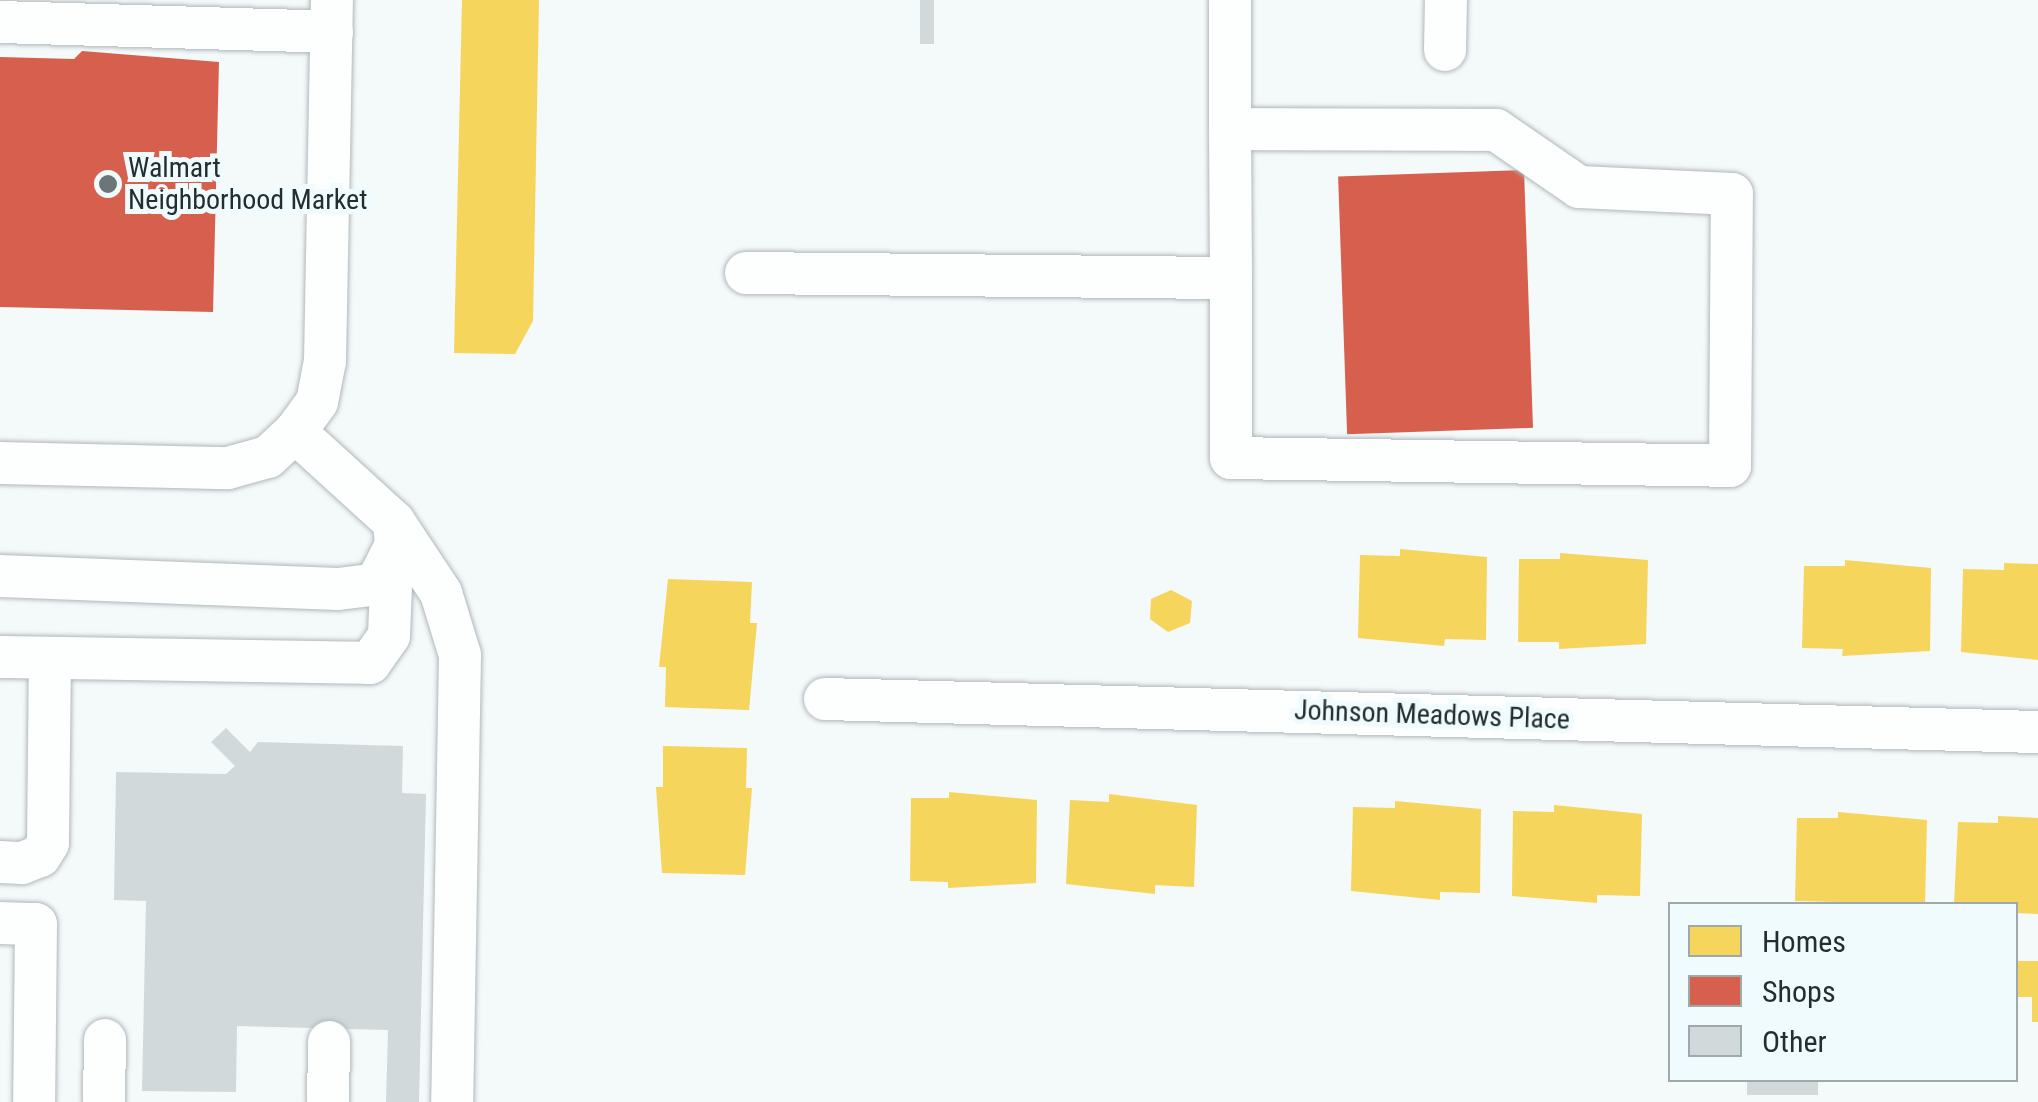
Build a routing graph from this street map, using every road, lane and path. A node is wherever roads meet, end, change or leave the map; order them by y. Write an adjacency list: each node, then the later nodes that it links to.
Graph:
1 (1230, 0): 6 (street)
2 (1446, 0): 5 (street)
3 (332, 16): 4 (street); 9 (street)
4 (0, 22)
5 (1445, 50)
6 (1230, 129): 8 (street); 8 (street)
7 (746, 273): 8 (street)
8 (1231, 278)
9 (296, 432): 10 (street); 11 (street)
10 (0, 462)
11 (393, 541): 12 (street); 14 (street); 24 (street)
12 (0, 576)
13 (0, 657): 14 (street)
14 (50, 658): 17 (street)
15 (825, 699): 16 (street, Johnson Meadows Place)
16 (2038, 732)
17 (0, 862)
18 (0, 923): 21 (street)
19 (105, 1040): 22 (street)
20 (330, 1042): 23 (street)
21 (34, 1102)
22 (104, 1102)
23 (328, 1102)
24 (452, 1102)

